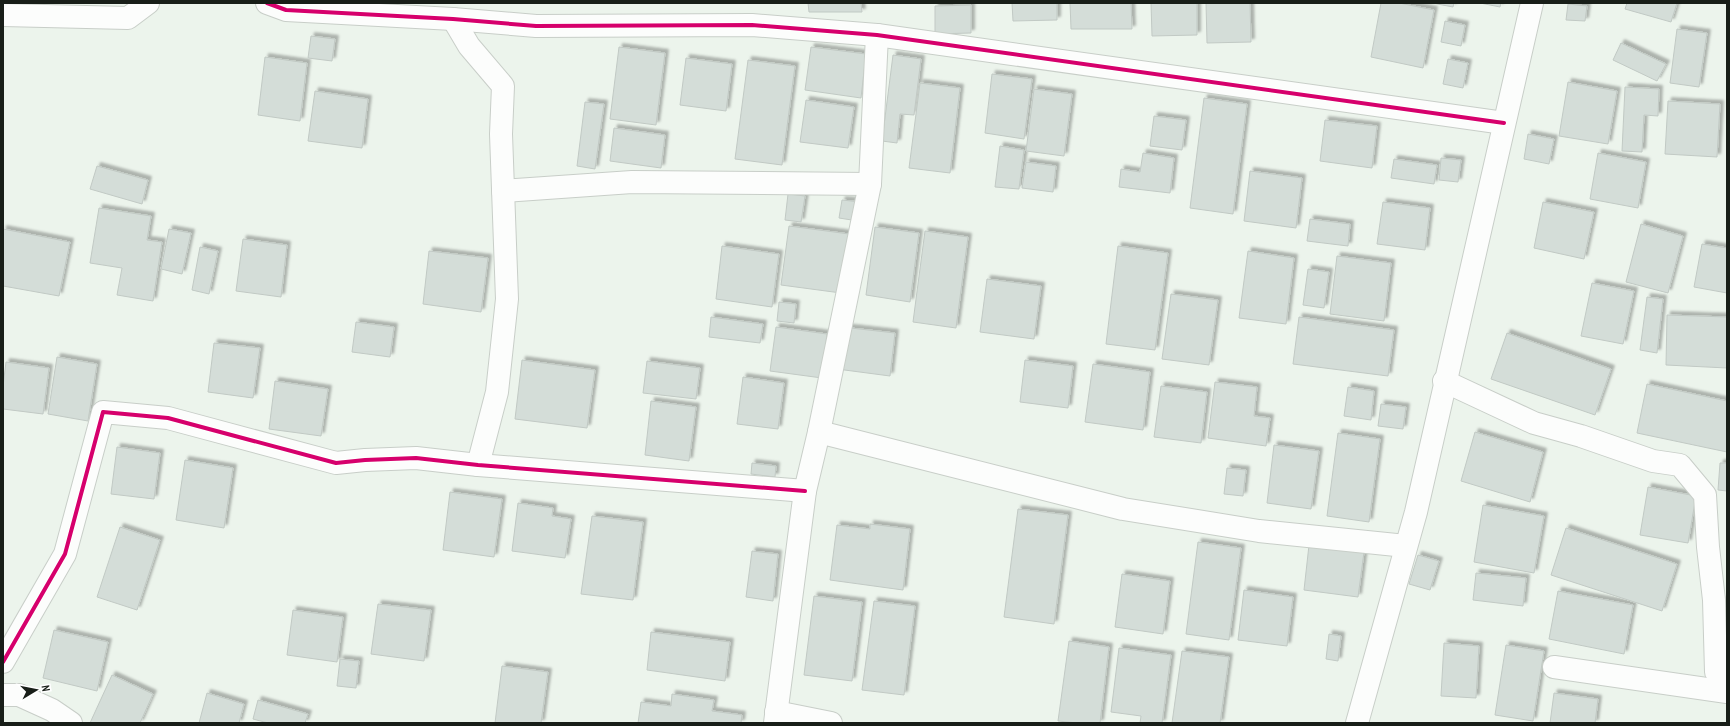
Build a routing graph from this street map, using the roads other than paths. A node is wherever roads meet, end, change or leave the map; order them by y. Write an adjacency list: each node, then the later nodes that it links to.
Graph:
1 (148, 3): 4 (street)
2 (267, 3): 5 (street)
3 (1532, 3): 7 (street)
4 (3, 15)
5 (453, 20): 6 (street); 9 (street)
6 (878, 35): 7 (street); 8 (street)
7 (1504, 123): 10 (street)
8 (870, 184): 9 (street); 11 (street)
9 (503, 191): 12 (street)
10 (1444, 381): 14 (street); 17 (street)
11 (818, 432): 13 (street); 14 (street)
12 (478, 465): 13 (street); 15 (street)
13 (805, 491): 20 (street)
14 (1406, 546): 23 (street)
15 (3, 662)
16 (1554, 667): 18 (street)
17 (1727, 686)
18 (1727, 692)
19 (3, 695): 21 (street)
20 (776, 718): 22 (street)
21 (71, 723)
22 (831, 723)
23 (1357, 723)

